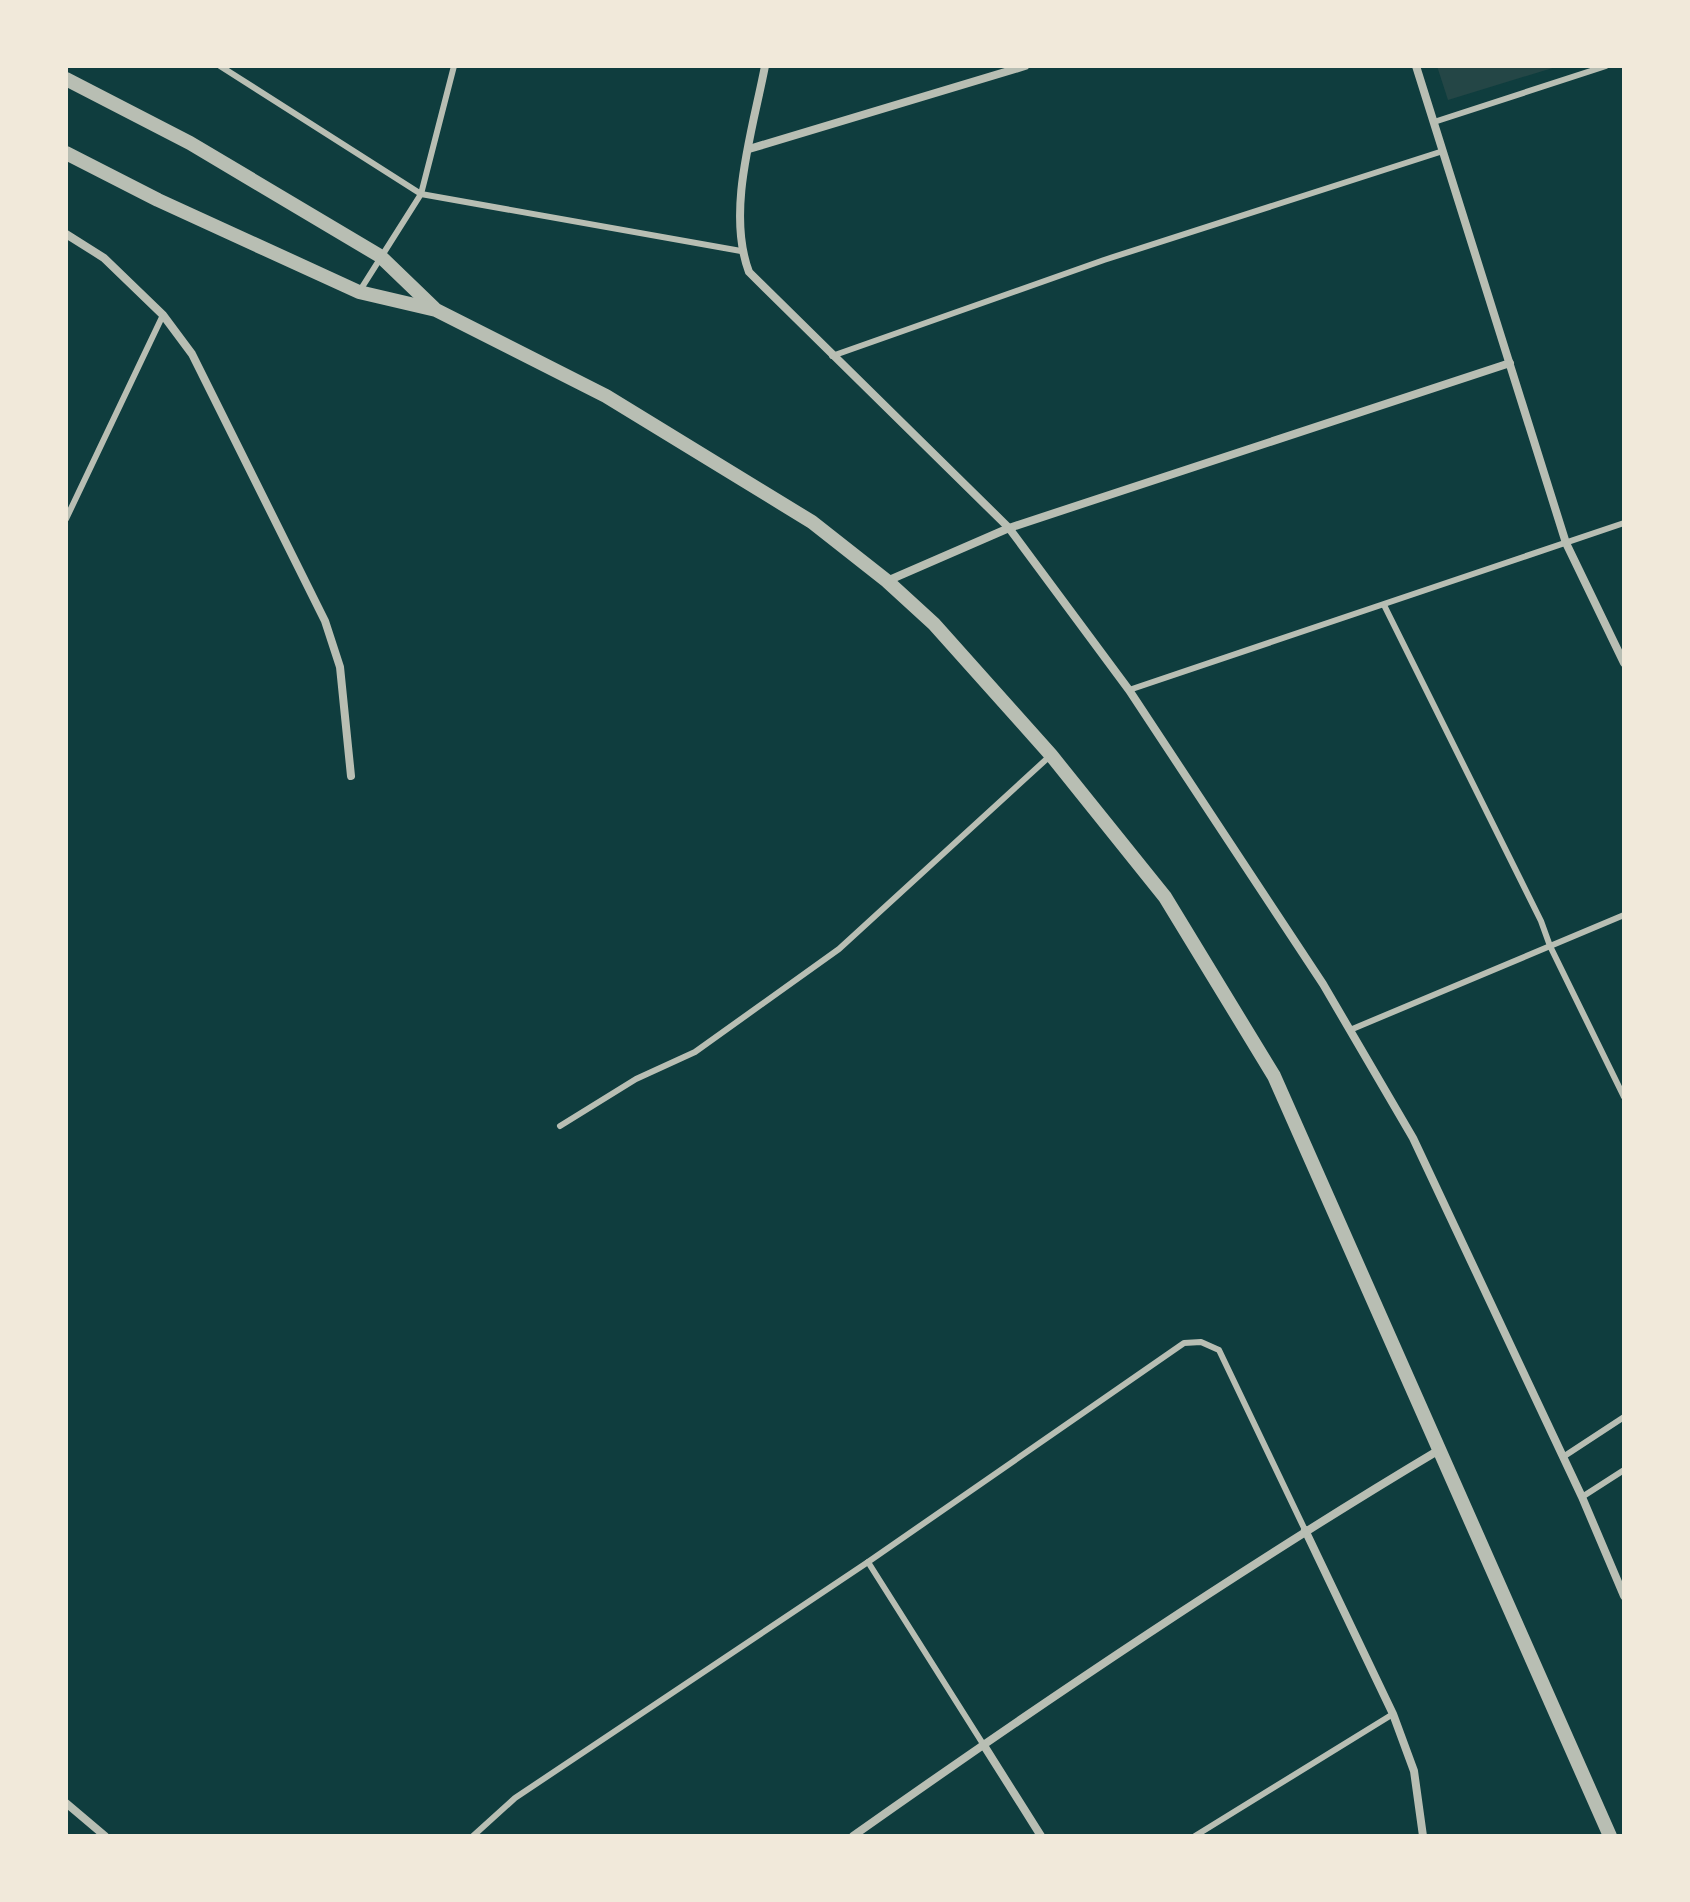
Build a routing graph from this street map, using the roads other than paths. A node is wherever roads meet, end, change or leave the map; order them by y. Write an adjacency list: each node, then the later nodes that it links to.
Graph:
1 (220, 66): 12 (lane)
2 (454, 66): 12 (lane)
3 (765, 66): 9 (street)
4 (1025, 66): 9 (street)
5 (1416, 66): 8 (street)
6 (1606, 66): 8 (lane)
7 (66, 79): 15 (street)
8 (1434, 122): 10 (street)
9 (749, 149): 14 (street)
10 (1443, 151): 19 (lane); 20 (street)
11 (66, 153): 16 (street)
12 (421, 194): 14 (lane); 15 (lane)
13 (66, 234): 18 (street)
14 (741, 251): 19 (street)
15 (380, 256): 16 (lane); 17 (street)
16 (359, 292): 17 (street)
17 (436, 310): 25 (street)
18 (163, 315): 21 (lane); 30 (street)
19 (832, 356): 23 (street)
20 (1510, 363): 23 (street); 24 (street)
21 (66, 519)
22 (1624, 523): 24 (lane)
23 (1009, 528): 25 (street); 28 (street)
24 (1566, 543): 26 (lane); 27 (street)
25 (887, 581): 29 (street)
26 (1384, 605): 28 (lane); 32 (lane)
27 (1624, 663)
28 (1129, 690): 33 (street)
29 (1051, 755): 35 (lane); 37 (street)
30 (351, 776)
31 (1624, 915): 32 (lane)
32 (1550, 946): 33 (lane); 34 (lane)
33 (1350, 1030): 38 (street)
34 (1624, 1097)
35 (560, 1126)
36 (1624, 1417): 38 (lane)
37 (1439, 1450): 41 (street); 53 (street)
38 (1563, 1457): 40 (street)
39 (1624, 1470): 40 (lane)
40 (1582, 1497): 43 (street)
41 (1305, 1530): 42 (lane); 44 (street); 45 (street)
42 (868, 1562): 45 (lane); 48 (lane)
43 (1624, 1596)
44 (1393, 1714): 51 (lane); 52 (street)
45 (983, 1744): 49 (street); 50 (street)
46 (66, 1803): 47 (street)
47 (105, 1836)
48 (473, 1836)
49 (853, 1836)
50 (1041, 1836)
51 (1195, 1836)
52 (1423, 1836)
53 (1610, 1836)

